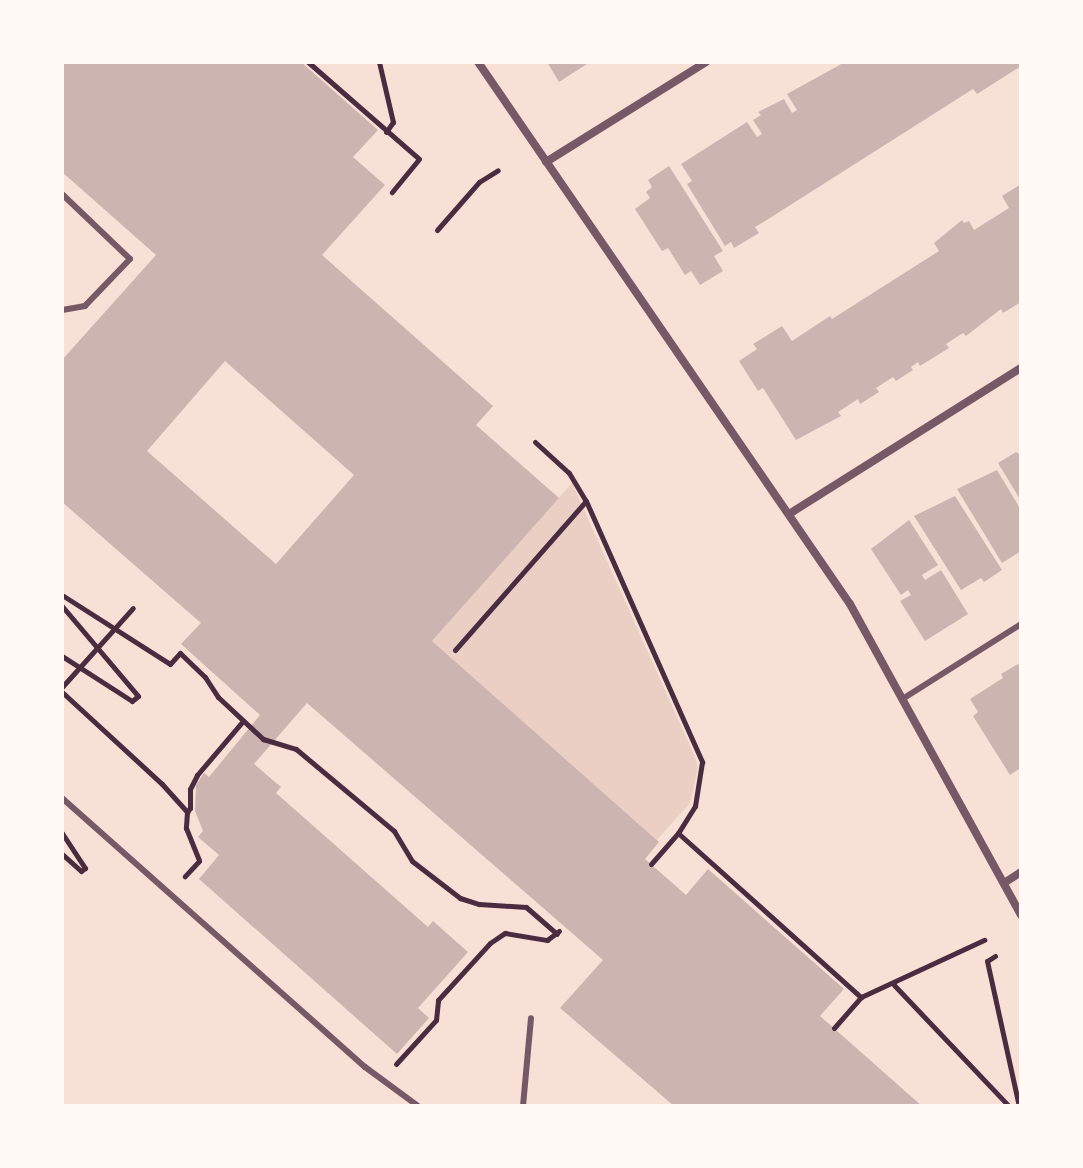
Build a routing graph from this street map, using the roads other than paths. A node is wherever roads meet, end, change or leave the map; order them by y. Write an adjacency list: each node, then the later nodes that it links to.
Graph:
1 (478, 62): 3 (street)
2 (706, 62): 3 (street)
3 (546, 162): 7 (street)
4 (62, 194): 5 (lane)
5 (62, 310)
6 (1021, 368): 7 (street)
7 (789, 514): 9 (street)
8 (1021, 624): 9 (lane)
9 (904, 698): 12 (street)
10 (62, 798): 15 (lane)
11 (1021, 872): 12 (street)
12 (1004, 883): 13 (street)
13 (1021, 915)
14 (531, 1018): 16 (lane)
15 (418, 1106)
16 (523, 1106)

